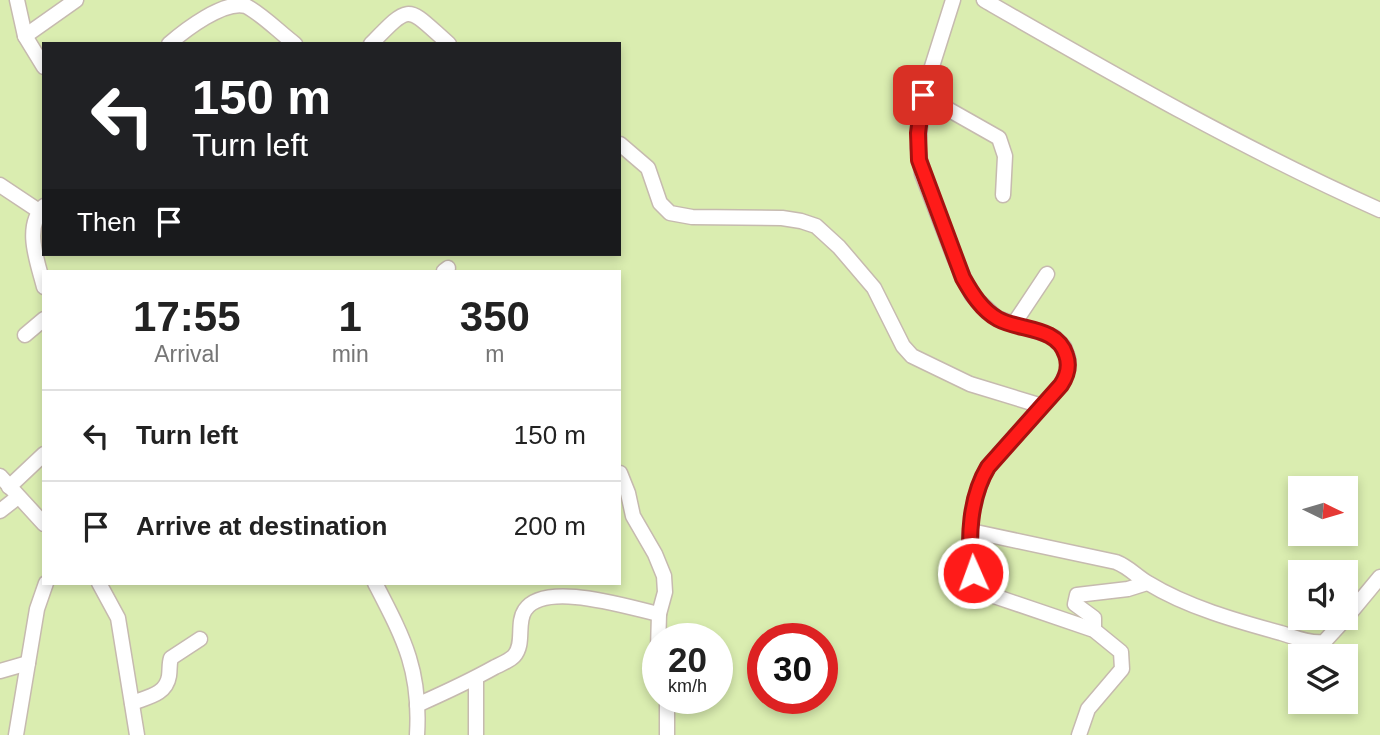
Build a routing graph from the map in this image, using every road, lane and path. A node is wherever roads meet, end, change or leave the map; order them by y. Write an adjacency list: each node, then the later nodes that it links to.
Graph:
1 (17, 0): 6 (street)
2 (76, 0): 6 (street)
3 (953, 0): 12 (street)
4 (984, 0): 17 (street)
5 (236, 2): 7 (street); 8 (street)
6 (25, 36): 11 (street)
7 (172, 42)
8 (292, 42)
9 (373, 42): 10 (street)
10 (447, 42)
11 (42, 64)
12 (923, 95): 15 (street); 21 (street)
13 (621, 145): 23 (street)
14 (0, 185): 16 (street)
15 (1003, 195)
16 (41, 208): 19 (street)
17 (1380, 210)
18 (1047, 274): 21 (street)
19 (42, 279)
20 (42, 320): 22 (street)
21 (1013, 326): 23 (street)
22 (25, 335)
23 (1042, 406): 29 (street)
24 (42, 456): 26 (street)
25 (621, 476): 36 (street)
26 (9, 487): 27 (street); 28 (street)
27 (0, 511)
28 (42, 522)
29 (971, 531): 31 (street); 38 (street)
30 (1380, 577): 35 (street)
31 (1147, 583): 38 (street); 39 (street)
32 (45, 585): 41 (street)
33 (100, 585): 44 (street)
34 (376, 585): 45 (street)
35 (1358, 604)
36 (659, 614): 37 (street); 43 (street)
37 (659, 623)
38 (1094, 629): 52 (street)
39 (1335, 630)
40 (200, 639): 44 (street)
41 (28, 663): 42 (street); 47 (street)
42 (0, 671)
43 (476, 678): 45 (street); 50 (street)
44 (132, 703): 48 (street)
45 (417, 705): 49 (street)
46 (667, 714): 51 (street)
47 (16, 735)
48 (137, 735)
49 (417, 735)
50 (476, 735)
51 (667, 735)
52 (1079, 735)

